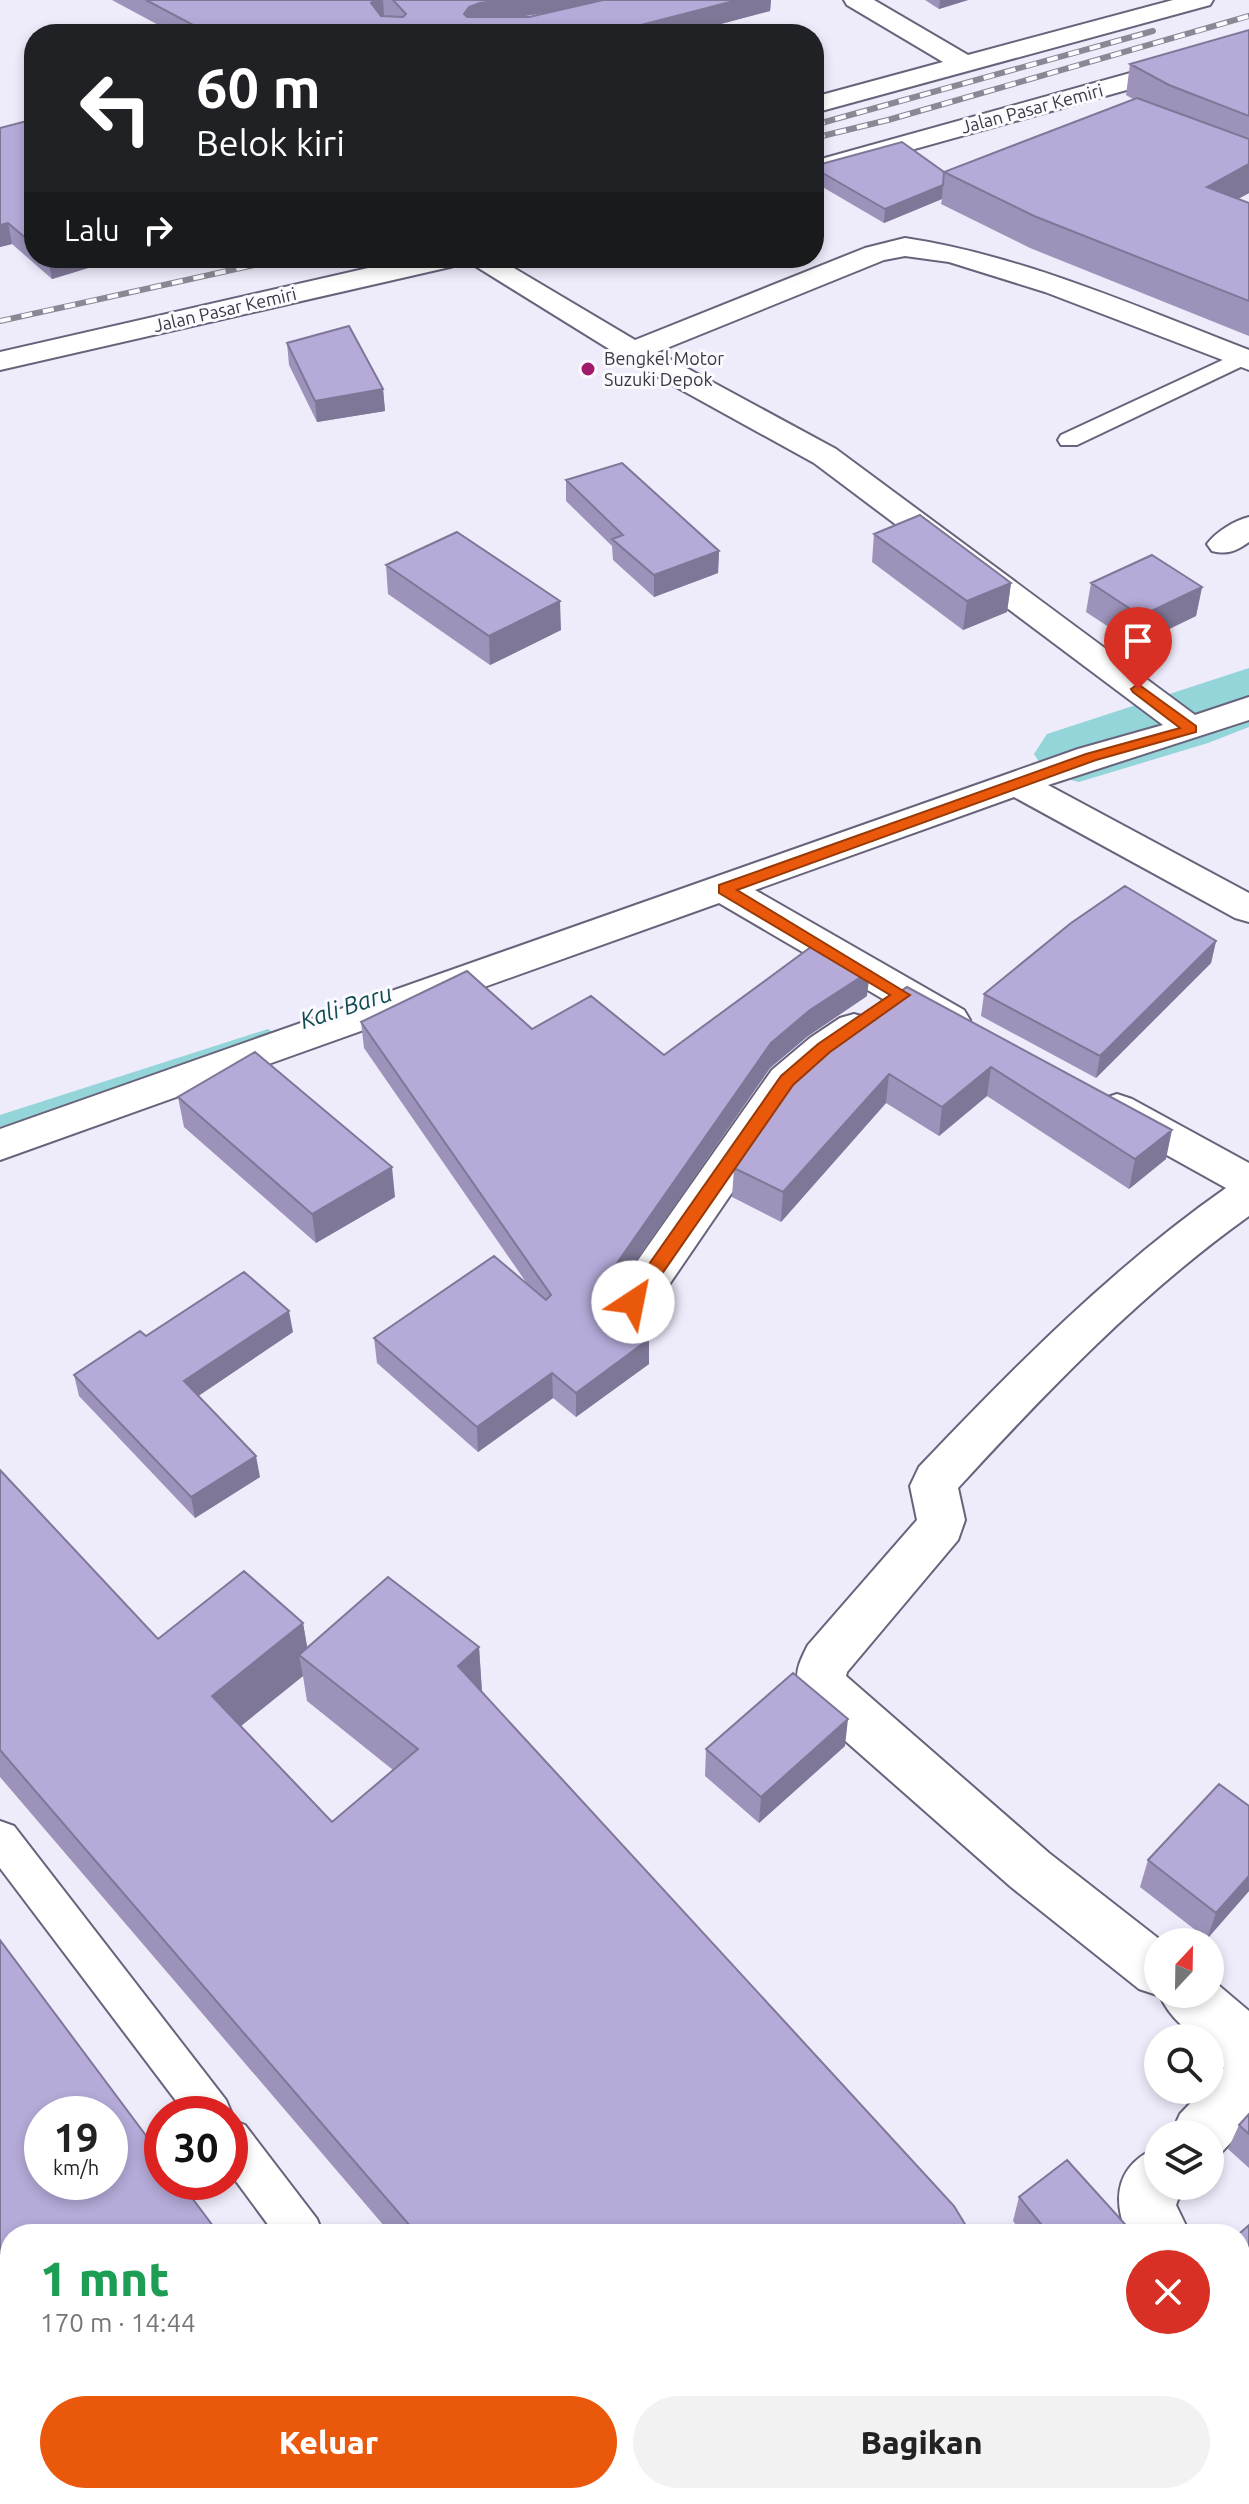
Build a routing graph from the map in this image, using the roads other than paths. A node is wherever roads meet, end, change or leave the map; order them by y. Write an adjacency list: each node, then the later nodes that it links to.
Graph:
1 (856, 0): 6 (street)
2 (1201, 0): 4 (street)
3 (1088, 7): 4 (street)
4 (1118, 23): 6 (street)
5 (1249, 48): 7 (street, Jalan Pasar Kemiri)
6 (965, 64): 8 (street)
7 (1080, 96): 9 (street); 10 (street, Jalan Pasar Kemiri)
8 (824, 102)
9 (1122, 113)
10 (824, 166)
11 (406, 268): 15 (street, Jalan Pasar Kemiri)
12 (494, 268): 13 (street)
13 (633, 351): 14 (street); 18 (street)
14 (1246, 360): 16 (lane)
15 (0, 361)
16 (1069, 440)
17 (1249, 708): 18 (street)
18 (1191, 729): 19 (street)
19 (1018, 784): 20 (street); 21 (street)
20 (724, 889): 22 (street); 25 (street)
21 (1249, 909)
22 (902, 995): 23 (street); 28 (street)
23 (985, 1039)
24 (1083, 1091): 26 (street)
25 (0, 1145)
26 (1249, 1182)
27 (1249, 1194): 30 (street)
28 (633, 1302)
29 (0, 1838): 34 (lane)
30 (1144, 1960)
31 (1204, 2008): 32 (street)
32 (1249, 2059)
33 (1249, 2083): 35 (street)
34 (197, 2096)
35 (1213, 2120)
36 (248, 2163): 38 (lane)
37 (1147, 2200): 39 (street)
38 (294, 2224)
39 (1152, 2224)

